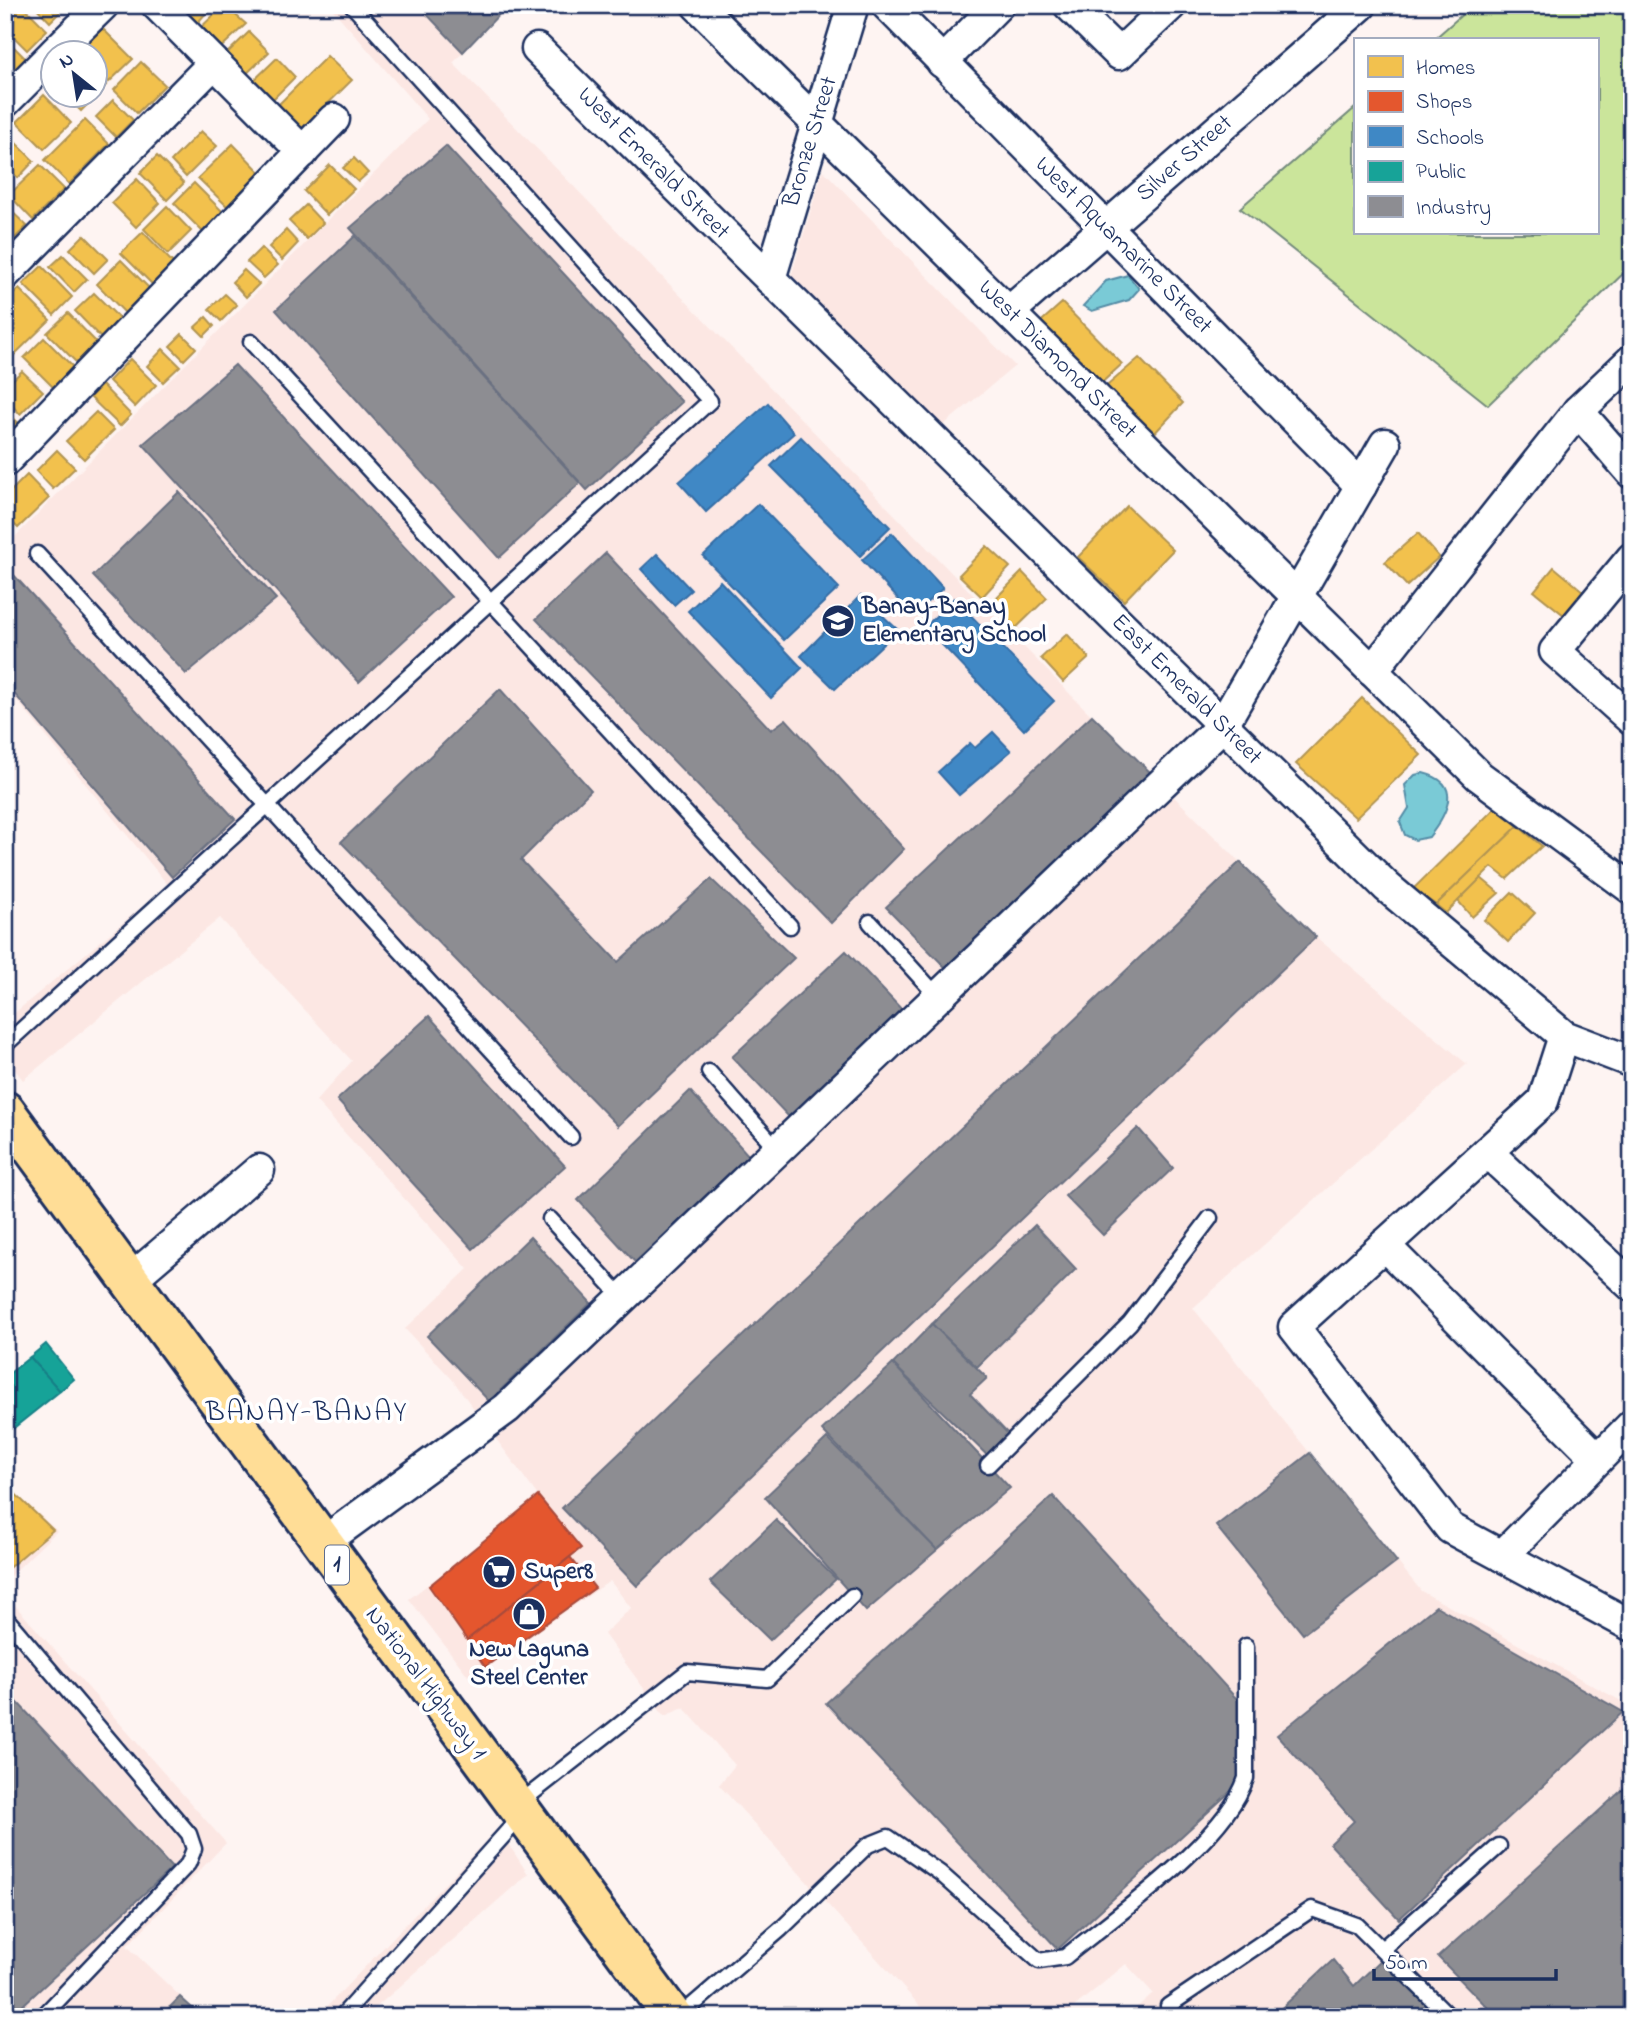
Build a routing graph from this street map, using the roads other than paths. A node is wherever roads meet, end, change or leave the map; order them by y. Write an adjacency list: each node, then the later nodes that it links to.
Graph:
1 (103, 5): 11 (street)
2 (157, 5): 14 (street)
3 (352, 5): 34 (lane)
4 (697, 5): 18 (street, West Diamond Street)
5 (853, 5): 18 (street, Bronze Street)
6 (887, 5): 13 (street, West Aquamarine Street)
7 (998, 5): 13 (street)
8 (1069, 5): 9 (street)
9 (1171, 5)
10 (1361, 5): 20 (street, Silver Street)
11 (70, 38)
12 (537, 49): 22 (street, West Emerald Street)
13 (942, 62): 20 (street, West Aquamarine Street)
14 (214, 63): 19 (street); 21 (street)
15 (38, 70): 16 (street)
16 (5, 102)
17 (334, 119): 19 (street)
18 (817, 123): 22 (street, Bronze Street); 23 (street, West Diamond Street)
19 (303, 152): 28 (street)
20 (1105, 228): 23 (street, Silver Street); 30 (street, West Aquamarine Street)
21 (5, 274)
22 (770, 279): 37 (street, East Emerald Street)
23 (1009, 312): 33 (street, West Diamond Street)
24 (251, 342): 34 (lane)
25 (1632, 360): 26 (street)
26 (1578, 411): 29 (street); 35 (street)
27 (1385, 444): 30 (street)
28 (5, 461)
29 (1632, 473)
30 (1361, 486): 33 (street)
31 (37, 554): 38 (lane)
32 (1632, 558): 36 (street)
33 (1297, 596): 35 (street, West Diamond Street); 37 (street)
34 (492, 602): 38 (lane); 41 (lane)
35 (1372, 671): 39 (street, West Diamond Street)
36 (1632, 720)
37 (1222, 726): 42 (street); 43 (street, East Emerald Street)
38 (268, 806): 44 (lane); 48 (lane)
39 (1632, 889)
40 (870, 922): 42 (lane)
41 (790, 926)
42 (938, 997): 49 (street)
43 (1564, 1036): 45 (street, East Emerald Street); 50 (street)
44 (5, 1045)
45 (1632, 1062)
46 (709, 1072): 49 (lane)
47 (5, 1111): 55 (highway, National Highway 1 / 1)
48 (571, 1137)
49 (778, 1150): 57 (street)
50 (1487, 1152): 54 (street); 56 (street)
51 (259, 1170): 55 (street)
52 (1210, 1218): 60 (lane)
53 (550, 1219): 57 (lane)
54 (1384, 1245): 59 (street); 62 (street)
55 (129, 1281): 61 (highway, National Highway 1 / 1)
56 (1632, 1286)
57 (623, 1298): 61 (street)
58 (1632, 1425): 59 (street)
59 (1598, 1459): 62 (street)
60 (988, 1465)
61 (321, 1544): 67 (highway, National Highway 1 / 1)
62 (1502, 1556): 65 (street)
63 (852, 1596): 67 (lane)
64 (5, 1617): 71 (lane)
65 (1632, 1626)
66 (1246, 1646): 74 (lane)
67 (519, 1811): 72 (lane); 73 (highway, National Highway 1 / 1)
68 (1499, 1846): 69 (lane)
69 (1382, 1949): 70 (lane); 75 (lane)
70 (1168, 2006)
71 (42, 2017)
72 (341, 2017)
73 (673, 2017)
74 (679, 2017)
75 (1450, 2017)

